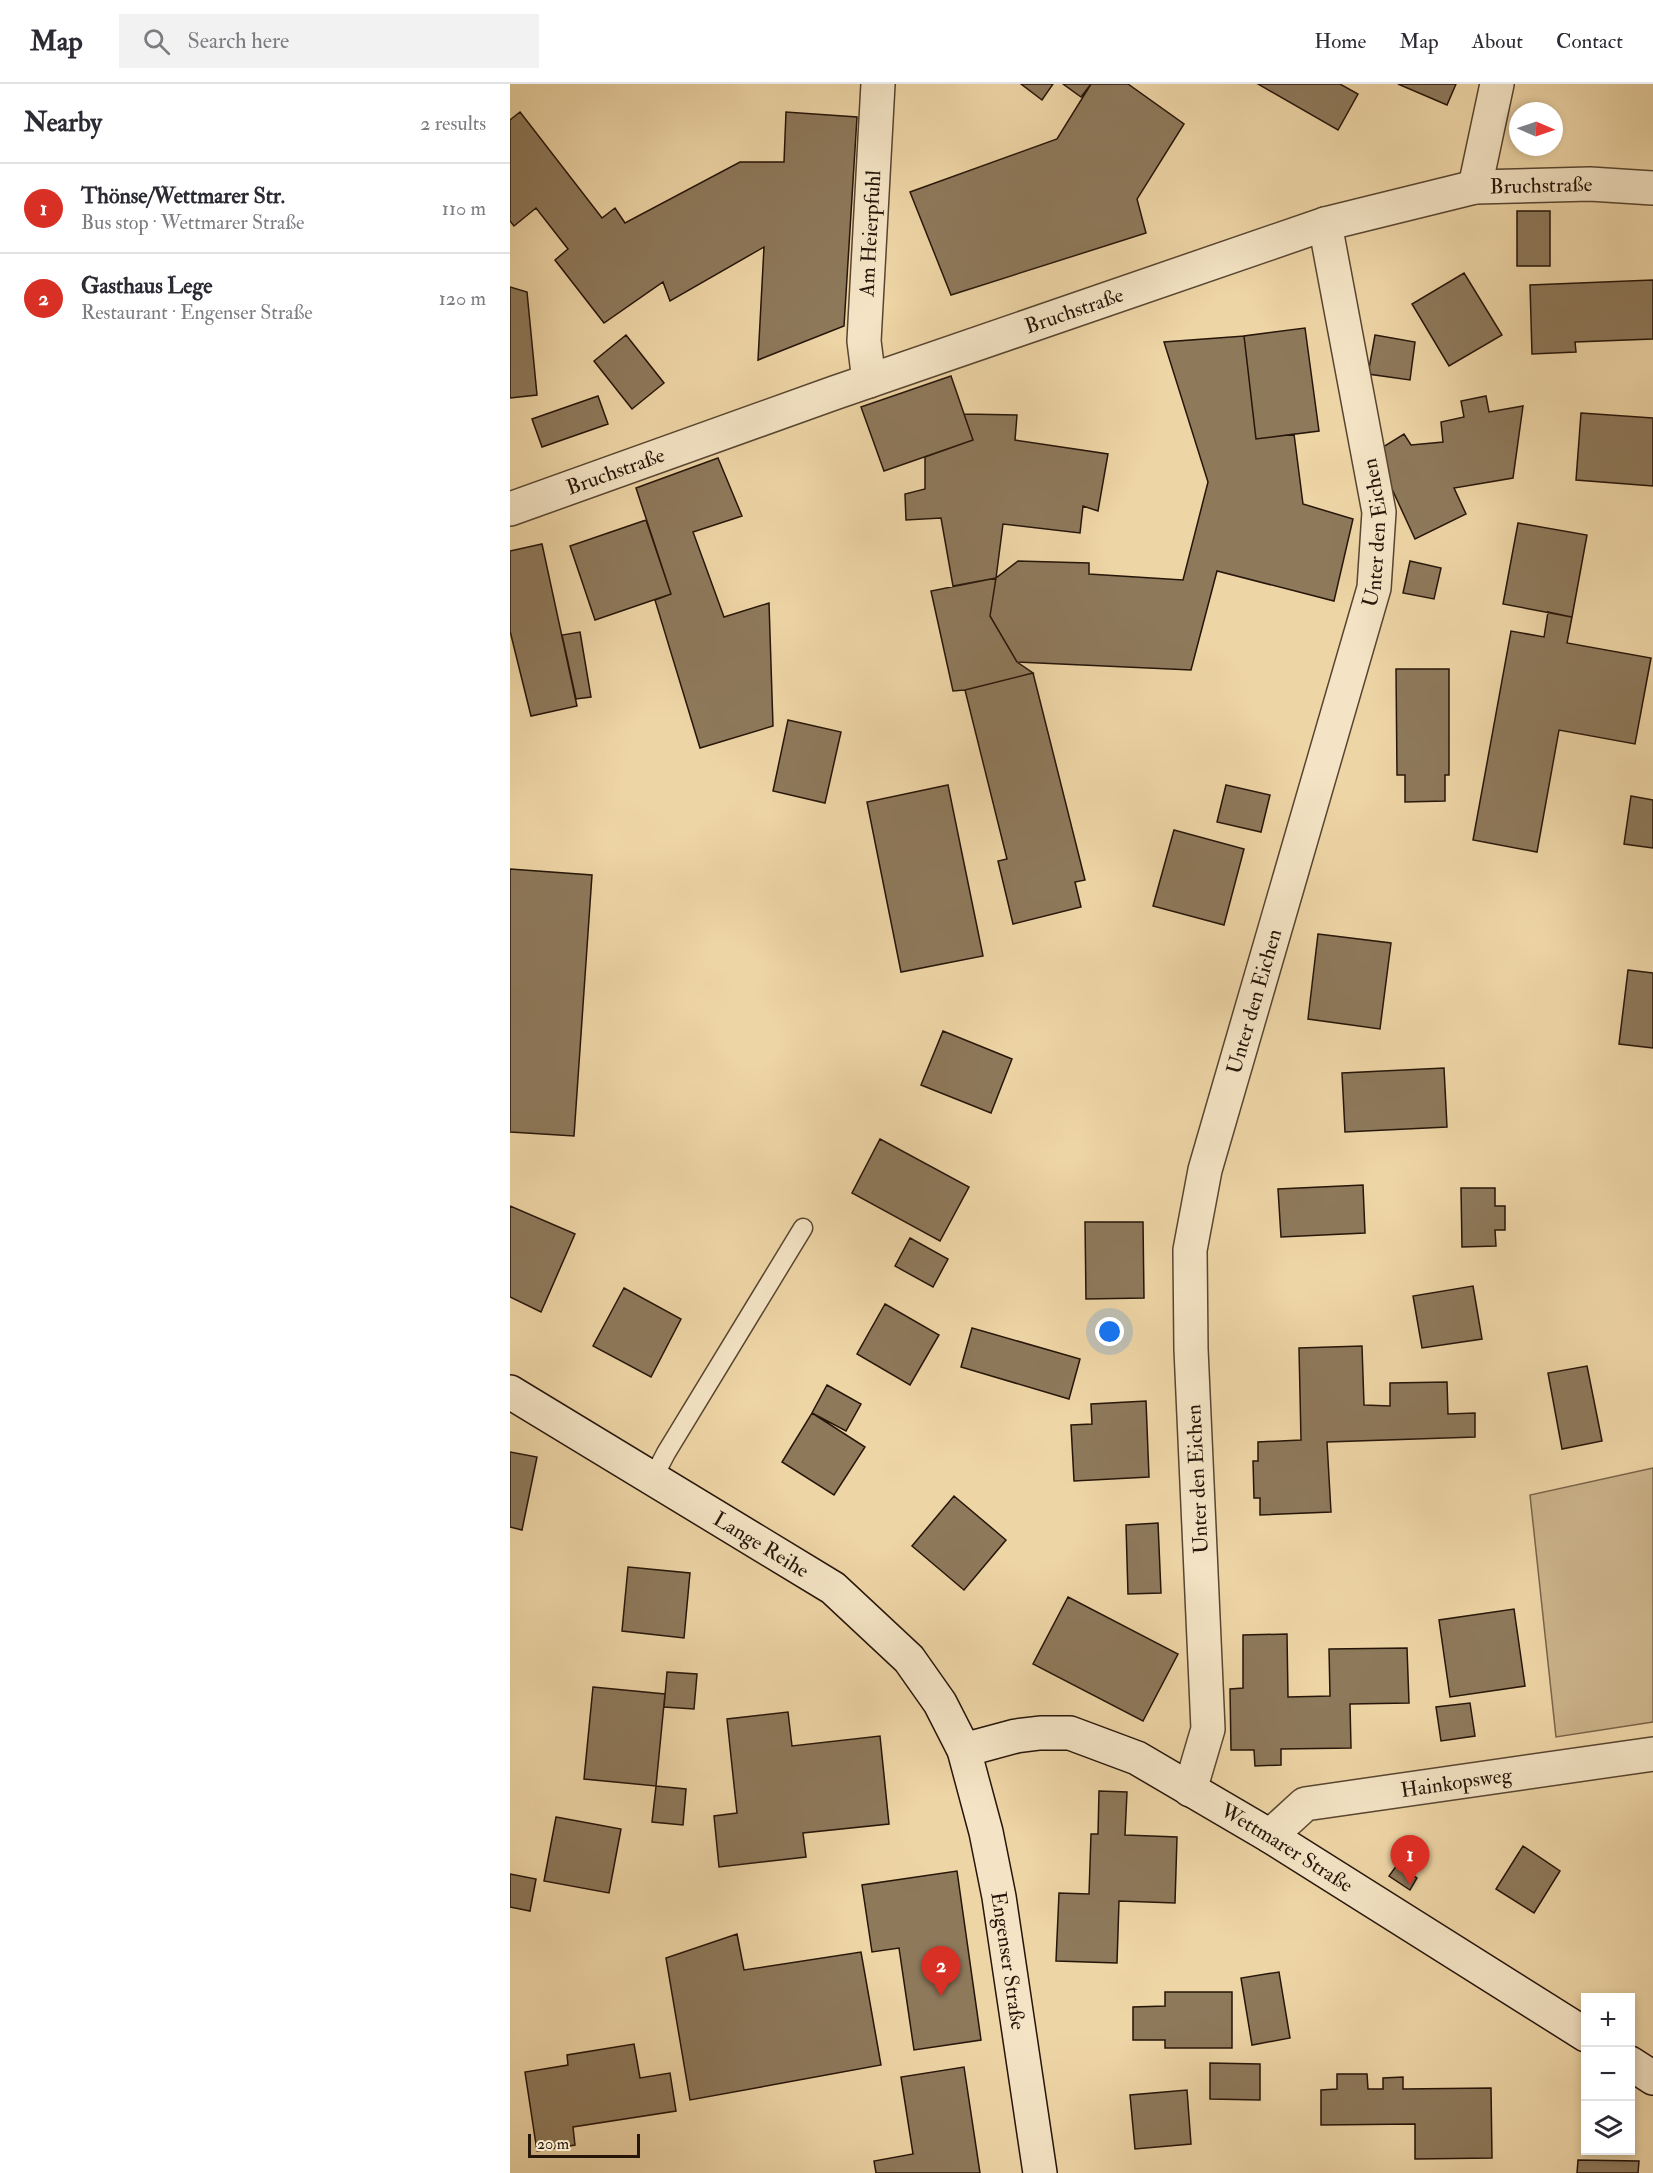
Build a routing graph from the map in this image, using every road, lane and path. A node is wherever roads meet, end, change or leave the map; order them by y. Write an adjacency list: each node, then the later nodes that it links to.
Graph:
1 (878, 84): 6 (street, Am Heierpfuhl)
2 (1497, 84): 3 (street)
3 (1475, 187): 4 (street, Bruchstraße); 5 (street, Bruchstraße)
4 (1653, 188)
5 (1325, 224): 6 (street, Bruchstraße); 13 (street, Unter den Eichen)
6 (869, 381): 7 (street, Bruchstraße)
7 (510, 509)
8 (803, 1228): 10 (lane)
9 (510, 1392): 10 (street, Lange Reihe)
10 (653, 1478): 11 (street, Lange Reihe)
11 (964, 1750): 13 (street, Wettmarer Straße); 18 (street, Engenser Straße)
12 (1653, 1754): 14 (street, Hainkopsweg)
13 (1190, 1790): 14 (street, Wettmarer Straße)
14 (1270, 1836): 15 (street, Wettmarer Straße)
15 (1581, 2032)
16 (1635, 2066): 17 (street)
17 (1653, 2078)
18 (1040, 2173)

